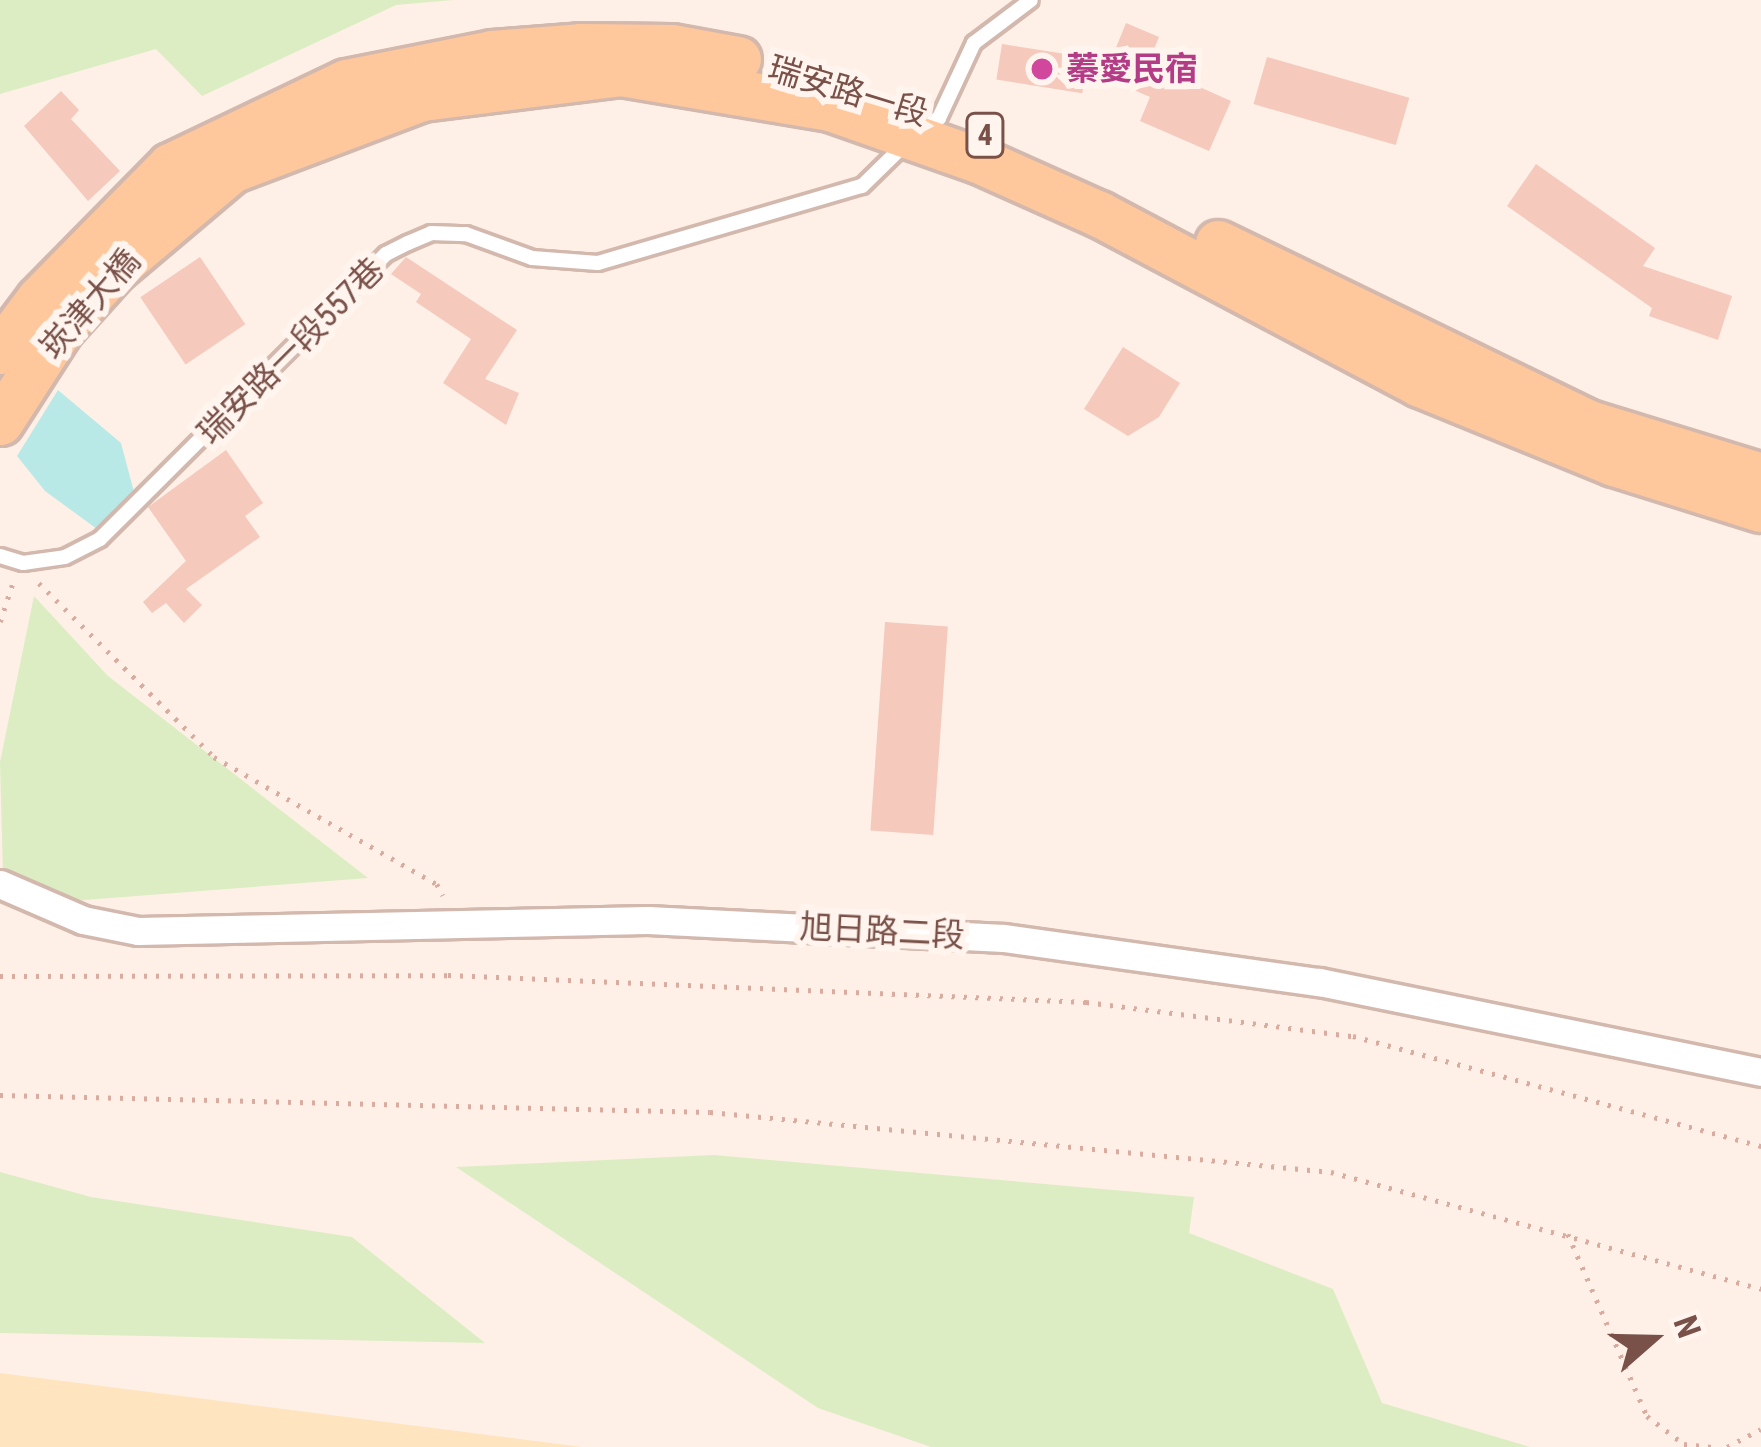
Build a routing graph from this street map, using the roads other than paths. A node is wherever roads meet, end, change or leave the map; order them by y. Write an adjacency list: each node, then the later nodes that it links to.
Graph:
1 (1031, 0): 2 (lane)
2 (925, 128): 3 (main road, 瑞安路一段 / 4); 6 (main road, 瑞安路一段 / 4); 7 (main road, 瑞安路一段 / 4); 8 (lane, 瑞安路一段557巷)
3 (182, 182): 4 (main road, 崁津大橋 / 4); 5 (main road, 崁津大橋 / 4)
4 (0, 351)
5 (0, 422)
6 (1761, 476)
7 (1761, 509)
8 (0, 556)
9 (0, 884): 10 (street, 旭日路二段)
10 (1761, 1072)

